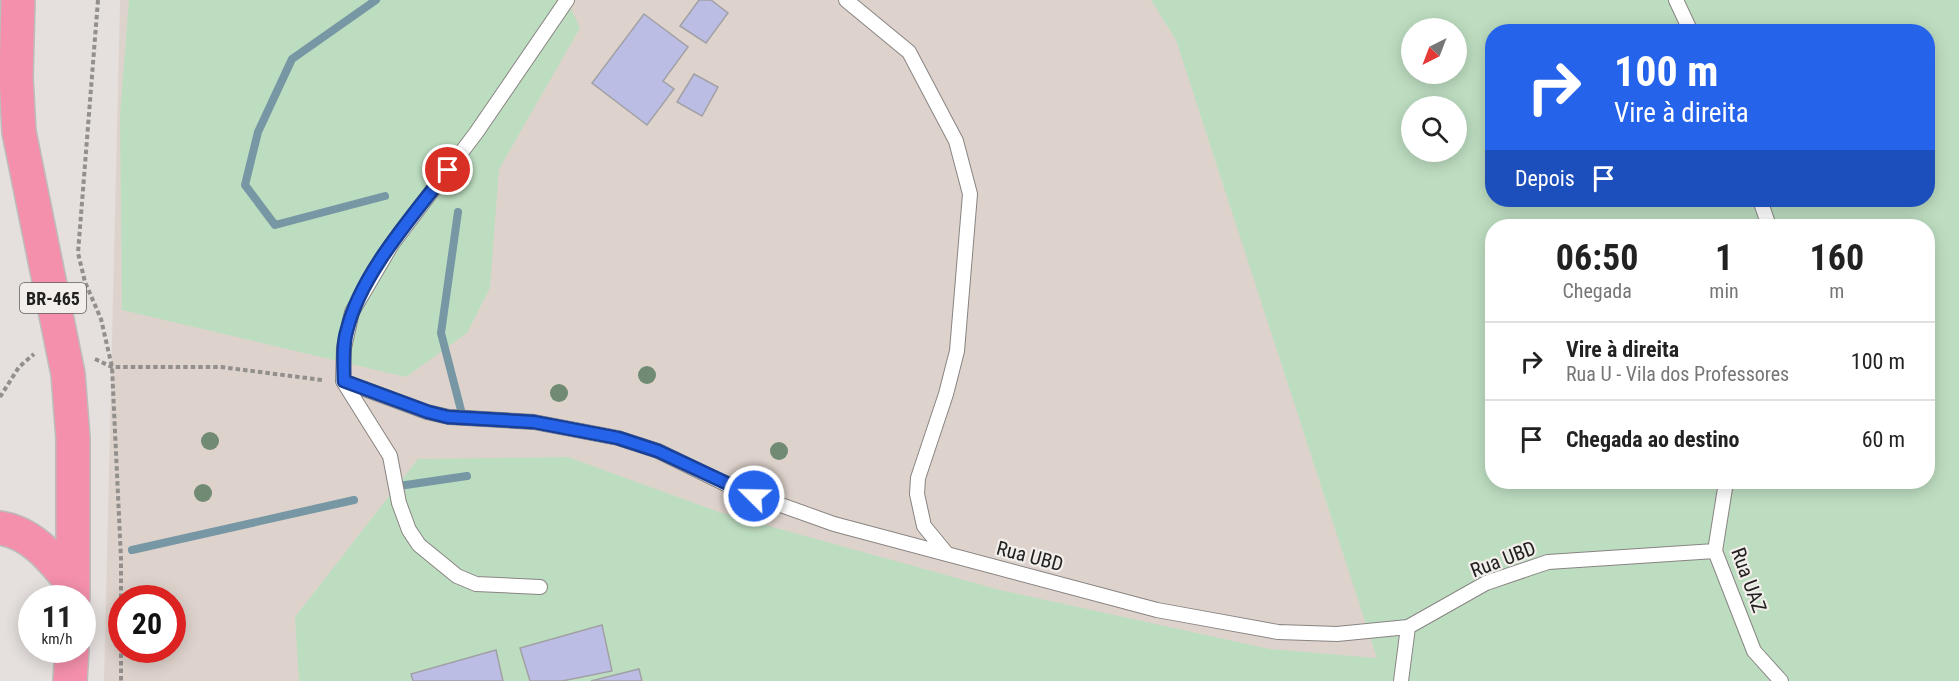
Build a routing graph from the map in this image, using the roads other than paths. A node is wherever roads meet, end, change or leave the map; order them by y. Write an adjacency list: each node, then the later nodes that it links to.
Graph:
1 (18, 0): 12 (highway, BR-465)
2 (567, 0): 6 (lane)
3 (846, 0): 10 (lane)
4 (1676, 0): 5 (lane)
5 (1687, 24)
6 (344, 381): 10 (lane, Rua UBD); 13 (lane)
7 (1725, 489): 9 (lane, Rua UAZ)
8 (0, 528): 11 (highway)
9 (1715, 551): 14 (lane, Rua UBD); 18 (lane, Rua UAZ)
10 (947, 554): 14 (lane, Rua UBD)
11 (69, 585)
12 (73, 585)
13 (540, 587)
14 (1408, 627): 17 (lane)
15 (71, 663): 16 (highway)
16 (70, 681)
17 (1401, 681)
18 (1781, 681)

